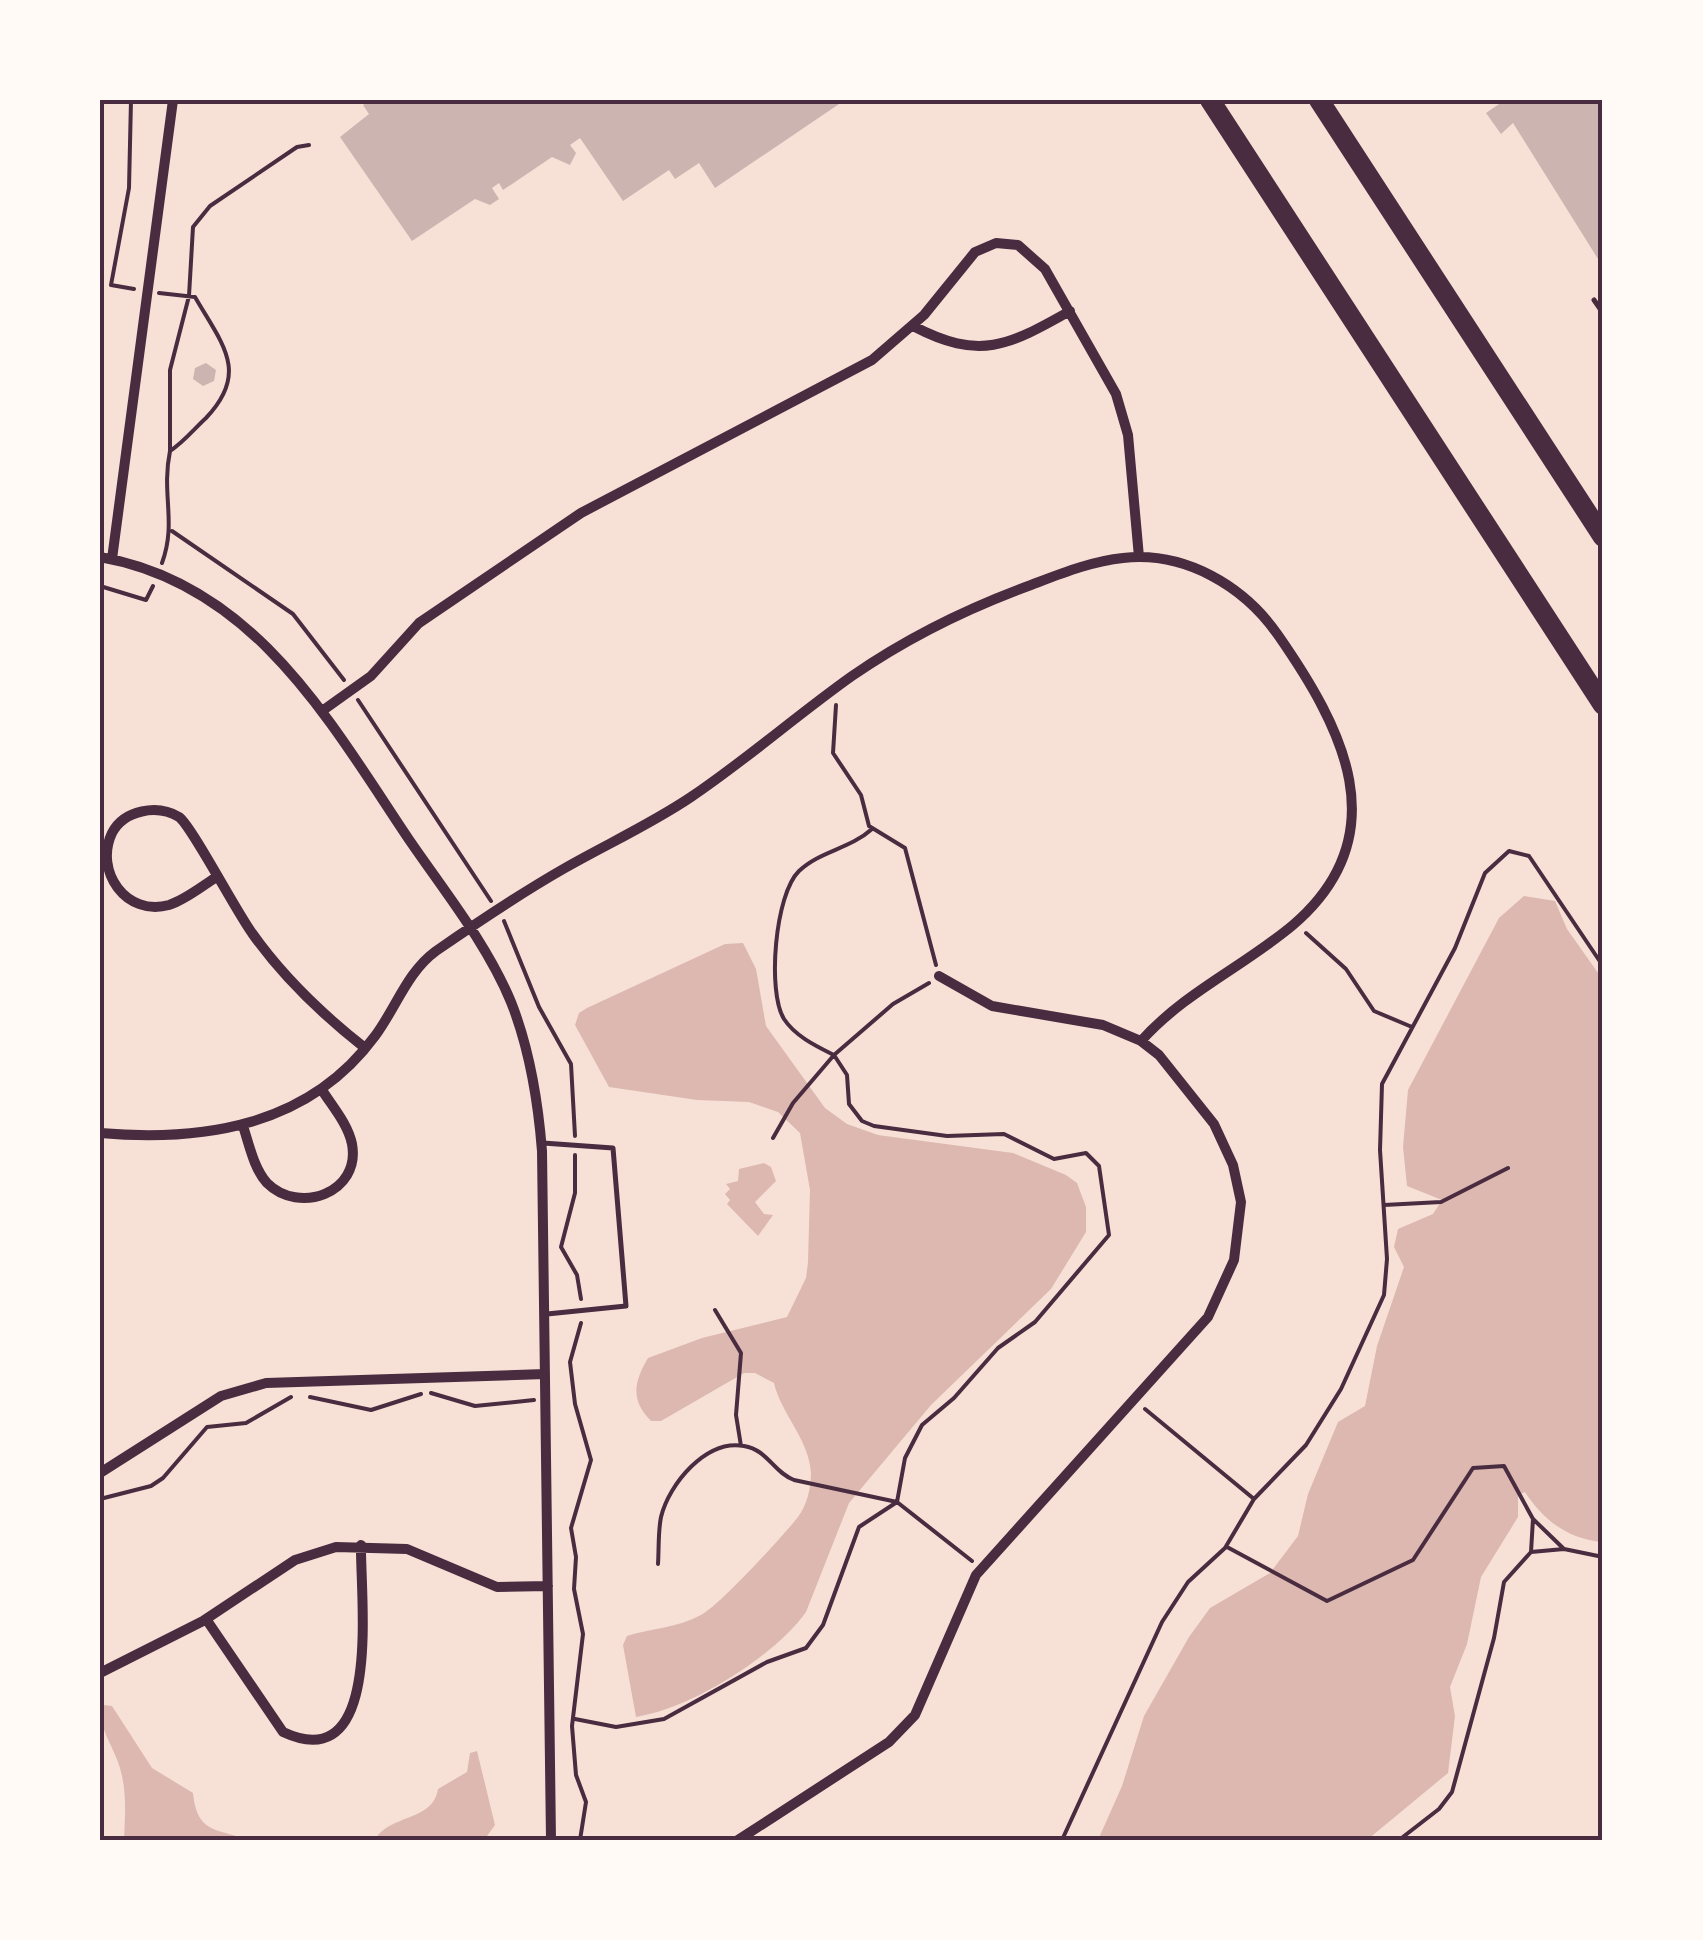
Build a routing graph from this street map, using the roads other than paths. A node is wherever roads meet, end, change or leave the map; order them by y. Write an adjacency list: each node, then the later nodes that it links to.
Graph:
1 (174, 100): 10 (street)
2 (1210, 100): 11 (highway)
3 (1319, 100): 8 (highway)
4 (1594, 300): 6 (lane)
5 (1070, 311): 7 (street); 7 (street); 9 (street)
6 (1603, 313)
7 (914, 326): 12 (street)
8 (1603, 537)
9 (1139, 557): 14 (street); 16 (street)
10 (106, 558): 12 (street)
11 (1603, 704)
12 (322, 710): 14 (street)
13 (215, 878): 13 (street); 17 (street)
14 (470, 929): 17 (street); 21 (street)
15 (939, 976): 16 (street)
16 (1141, 1041): 30 (street)
17 (365, 1048): 18 (street)
18 (322, 1090): 19 (street); 19 (street)
19 (243, 1126): 20 (street)
20 (100, 1133)
21 (541, 1143): 22 (street); 22 (lane)
22 (544, 1314): 23 (street)
23 (545, 1374): 24 (street); 26 (street)
24 (100, 1473)
25 (361, 1545): 26 (street); 27 (street); 27 (street)
26 (548, 1586): 29 (street)
27 (206, 1618): 28 (street)
28 (100, 1672)
29 (551, 1840)
30 (738, 1840)

